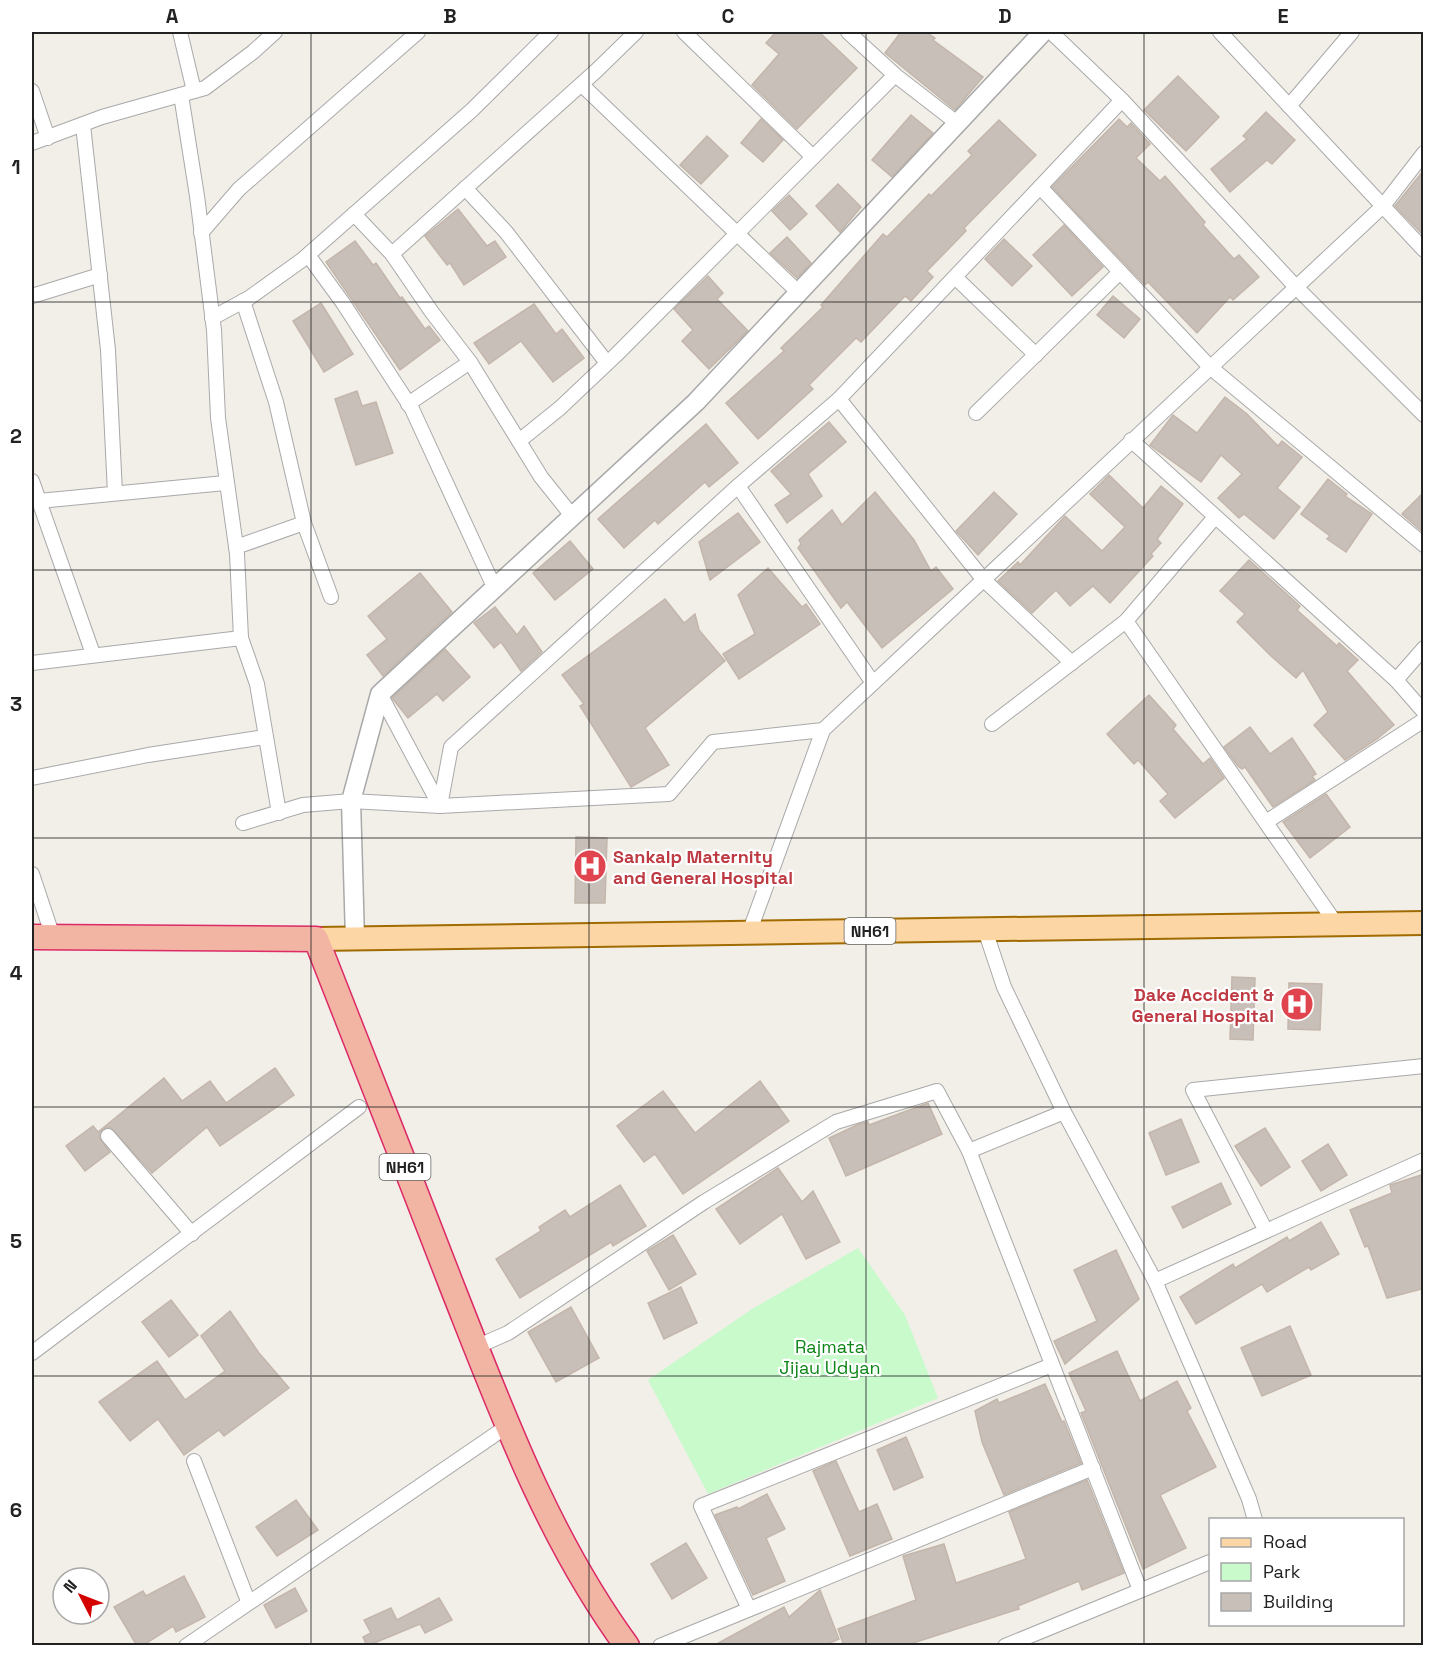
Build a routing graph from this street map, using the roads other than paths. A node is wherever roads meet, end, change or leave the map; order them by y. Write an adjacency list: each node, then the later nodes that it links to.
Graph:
1 (180, 32): 15 (street)
2 (275, 32): 15 (street)
3 (418, 32): 28 (street)
4 (551, 32): 27 (street)
5 (636, 32): 13 (street)
6 (684, 32): 23 (street)
7 (848, 32): 12 (street)
8 (1043, 32): 18 (street)
9 (1051, 32): 16 (street)
10 (1220, 32): 17 (street)
11 (1352, 32): 17 (street)
12 (895, 75): 18 (street); 23 (street)
13 (582, 85): 25 (street); 29 (street)
14 (32, 91): 20 (street)
15 (188, 93): 19 (street); 28 (street)
16 (1122, 100): 24 (street); 36 (street)
17 (1289, 106): 26 (street)
18 (957, 123): 37 (street)
19 (83, 125): 20 (street); 34 (street)
20 (48, 138): 21 (street)
21 (32, 143)
22 (1424, 153): 26 (street)
23 (813, 157): 29 (street)
24 (1040, 187): 33 (street); 35 (street)
25 (465, 188): 31 (street); 43 (street)
26 (1383, 207): 30 (street); 36 (street)
27 (354, 214): 31 (street); 32 (street)
28 (201, 233): 40 (street)
29 (734, 234): 37 (street); 43 (street)
30 (1424, 250)
31 (392, 254): 42 (street)
32 (308, 255): 39 (street); 46 (street)
33 (1120, 272): 41 (street); 44 (street)
34 (100, 275): 38 (street); 54 (street)
35 (955, 277): 41 (street); 45 (street)
36 (1296, 287): 44 (street); 48 (street)
37 (798, 292): 56 (street)
38 (32, 296)
39 (243, 302): 40 (street); 58 (street)
40 (212, 318): 52 (street)
41 (1036, 355): 47 (street)
42 (470, 362): 46 (street); 50 (street)
43 (607, 363): 50 (street)
44 (1210, 367): 49 (street); 59 (street)
45 (839, 399): 53 (street); 61 (street)
46 (408, 404): 62 (street)
47 (976, 413)
48 (1424, 415)
49 (1131, 440): 57 (street); 61 (street)
50 (519, 441): 56 (street)
51 (32, 481): 55 (street)
52 (225, 483): 54 (street); 60 (street)
53 (738, 486): 71 (street); 80 (street)
54 (115, 493): 55 (street)
55 (39, 501): 67 (street)
56 (573, 517): 62 (street)
57 (1215, 517): 64 (street); 70 (street)
58 (304, 524): 60 (street); 63 (street)
59 (1424, 544)
60 (236, 547): 65 (street)
61 (983, 579): 69 (street); 71 (street)
62 (495, 589): 72 (street)
63 (331, 597)
64 (1126, 621): 69 (street); 82 (street)
65 (241, 638): 67 (street); 77 (street)
66 (1424, 648): 70 (street)
67 (93, 654): 68 (street)
68 (32, 663)
69 (1072, 663): 75 (street)
70 (1396, 680): 73 (street)
71 (873, 683): 76 (street)
72 (380, 694): 79 (street); 80 (street)
73 (1424, 712)
74 (1424, 720): 82 (street)
75 (992, 724)
76 (823, 730): 80 (street); 88 (street)
77 (265, 737): 78 (street); 81 (street)
78 (32, 778)
79 (351, 801): 80 (street); 81 (street); 91 (street)
80 (440, 806)
81 (279, 813): 83 (street)
82 (1266, 822): 86 (street)
83 (243, 824)
84 (32, 874): 89 (street)
85 (1424, 923): 86 (main road, NH61)
86 (1337, 925): 87 (main road, NH61)
87 (985, 930): 88 (main road, NH61); 94 (street)
88 (749, 933): 91 (main road, NH61)
89 (42, 937): 90 (highway, NH61)
90 (316, 939): 91 (main road, NH61); 101 (highway, NH61)
91 (355, 939)
92 (1424, 1066): 98 (street)
93 (359, 1107): 99 (street)
94 (1064, 1112): 96 (street); 100 (street)
95 (108, 1136): 99 (street)
96 (969, 1151): 101 (street); 103 (street)
97 (1424, 1160): 98 (street)
98 (1266, 1231): 100 (street)
99 (192, 1234): 102 (street)
100 (1155, 1281): 107 (street)
101 (476, 1347): 104 (highway, NH61)
102 (32, 1353)
103 (1052, 1365): 106 (street); 111 (street)
104 (509, 1425): 110 (street); 113 (highway, NH61)
105 (194, 1461): 110 (street)
106 (1093, 1468): 109 (street); 111 (street)
107 (1254, 1518)
108 (1209, 1562): 109 (street)
109 (1140, 1590): 115 (street)
110 (248, 1601): 112 (street)
111 (749, 1609): 114 (street)
112 (186, 1646)
113 (627, 1646)
114 (660, 1646)
115 (1005, 1646)

